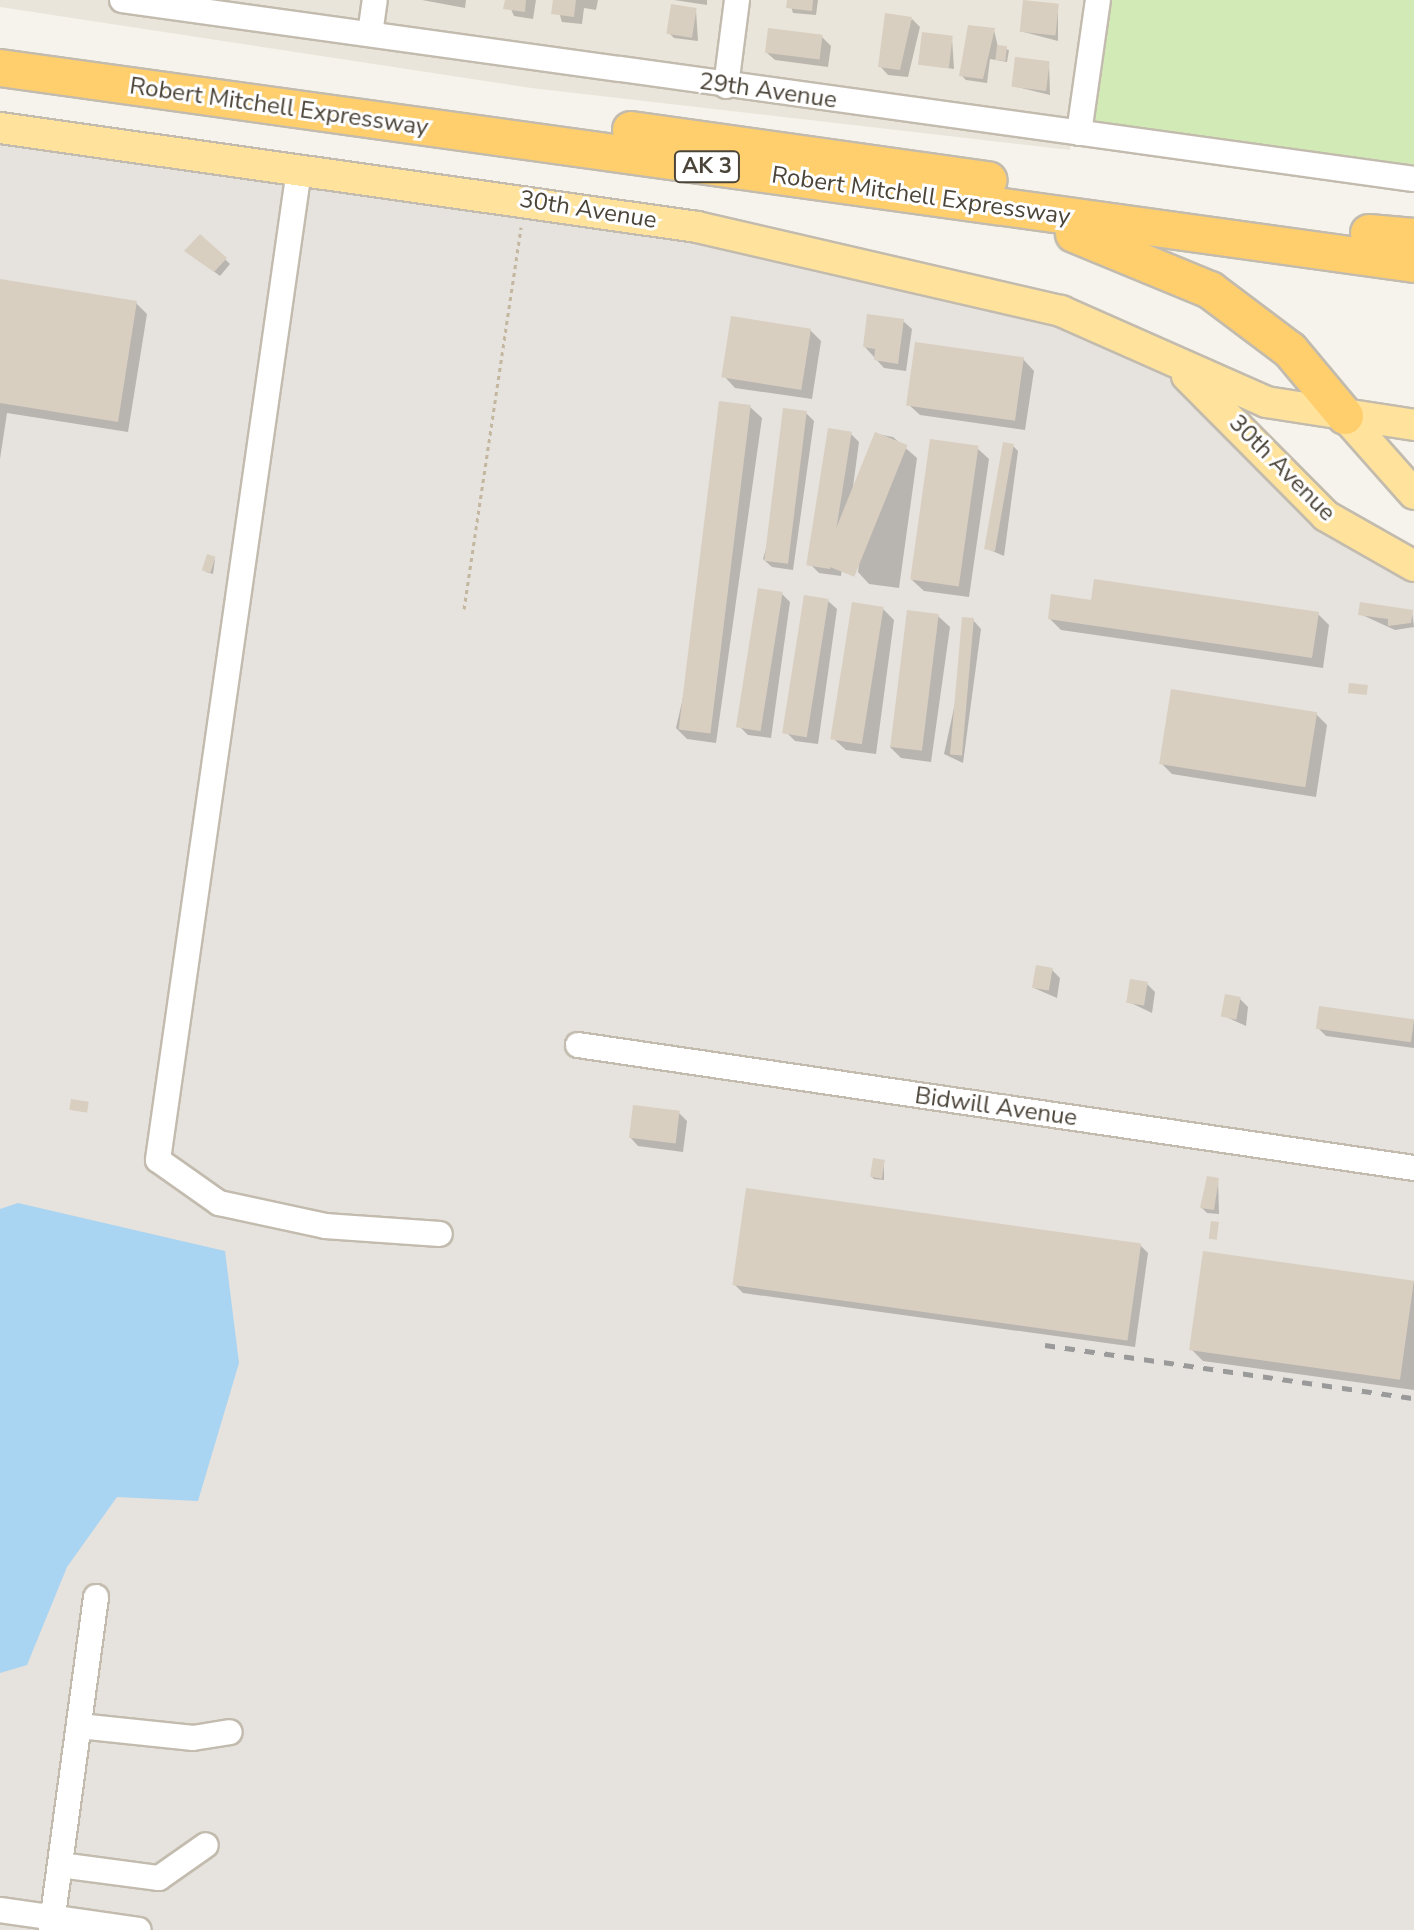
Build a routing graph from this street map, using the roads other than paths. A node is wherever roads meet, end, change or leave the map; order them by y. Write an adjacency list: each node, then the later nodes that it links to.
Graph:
1 (122, 0): 5 (street, 29th Avenue)
2 (375, 0): 5 (street)
3 (737, 0): 8 (street)
4 (1098, 0): 10 (street)
5 (370, 34): 8 (street, 29th Avenue)
6 (0, 43): 14 (highway, Robert Mitchell Expressway / AK 3)
7 (0, 68): 13 (highway, Robert Mitchell Expressway / AK 3)
8 (726, 86): 10 (street, 29th Avenue)
9 (0, 128): 11 (main road, 30th Avenue)
10 (1079, 133): 12 (street, 29th Avenue)
11 (299, 170): 16 (main road, 30th Avenue); 23 (street)
12 (1414, 179)
13 (802, 180): 15 (highway, Robert Mitchell Expressway / AK 3); 17 (highway)
14 (1414, 238)
15 (1414, 264)
16 (1161, 353): 17 (main road, 30th Avenue); 20 (main road, 30th Avenue)
17 (1345, 416): 18 (main road, 30th Avenue); 19 (main road)
18 (1414, 425)
19 (1414, 494)
20 (1414, 566)
21 (578, 1045): 22 (street, Bidwill Avenue)
22 (1414, 1168)
23 (440, 1234)
24 (96, 1597): 25 (street)
25 (79, 1726): 26 (street); 28 (street)
26 (230, 1732)
27 (206, 1845): 28 (street)
28 (60, 1865): 30 (street)
29 (0, 1910): 30 (street)
30 (52, 1924): 31 (street)
31 (139, 1930)

